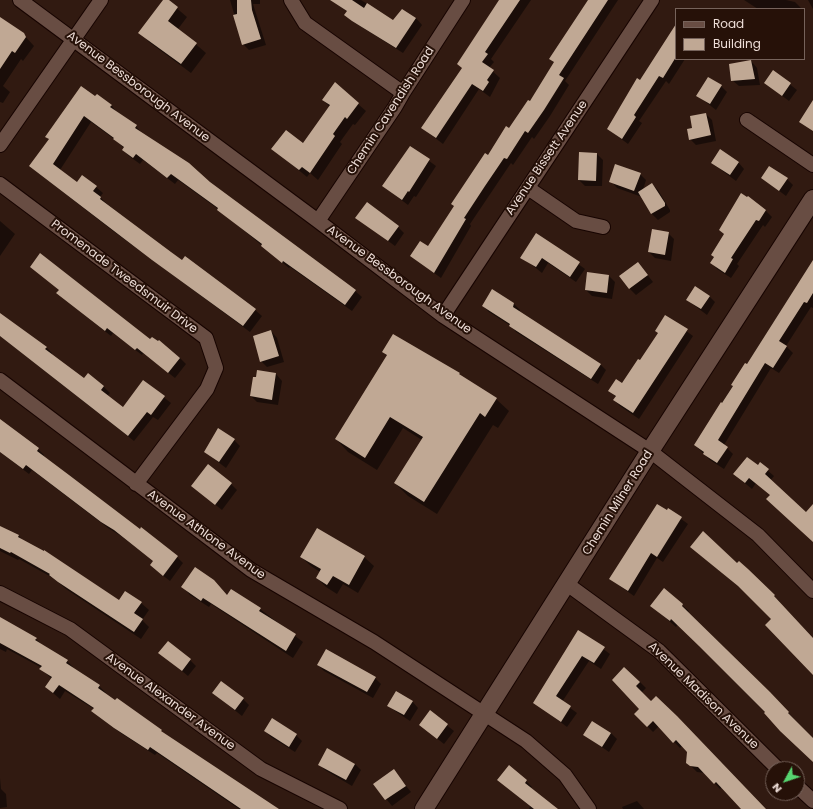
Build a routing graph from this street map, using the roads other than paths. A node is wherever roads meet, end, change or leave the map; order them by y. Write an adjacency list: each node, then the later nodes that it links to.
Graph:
1 (20, 0): 6 (street, Avenue Bessborough Avenue)
2 (101, 0): 6 (street)
3 (292, 0): 7 (street)
4 (463, 0): 7 (street, Chemin Cavendish Road)
5 (652, 0): 12 (street, Avenue Bissett Avenue)
6 (74, 40): 9 (street); 14 (street, Avenue Bessborough Avenue)
7 (402, 93): 14 (street, Chemin Cavendish Road)
8 (747, 120): 10 (street)
9 (0, 145)
10 (813, 165)
11 (0, 184): 19 (street, Promenade Tweedsmuir Drive)
12 (528, 188): 15 (street); 16 (street, Avenue Bissett Avenue)
13 (813, 199): 18 (street, Chemin Milner Road)
14 (318, 221): 16 (street, Avenue Bessborough Avenue)
15 (603, 227)
16 (443, 316): 18 (street, Avenue Bessborough Avenue)
17 (0, 380): 19 (street, Avenue Athlone Avenue)
18 (650, 451): 20 (street, Chemin Milner Road); 21 (street, Avenue Bessborough Avenue)
19 (136, 484): 23 (street, Avenue Athlone Avenue)
20 (567, 584): 23 (street, Chemin Milner Road); 24 (street, Avenue Madison Avenue)
21 (813, 591)
22 (0, 593): 27 (street, Avenue Alexander Avenue)
23 (484, 714): 28 (street, Chemin Milner Road); 29 (street, Avenue Athlone Avenue)
24 (770, 761)
25 (805, 794): 26 (street)
26 (813, 801)
27 (340, 809)
28 (424, 809)
29 (589, 809)

